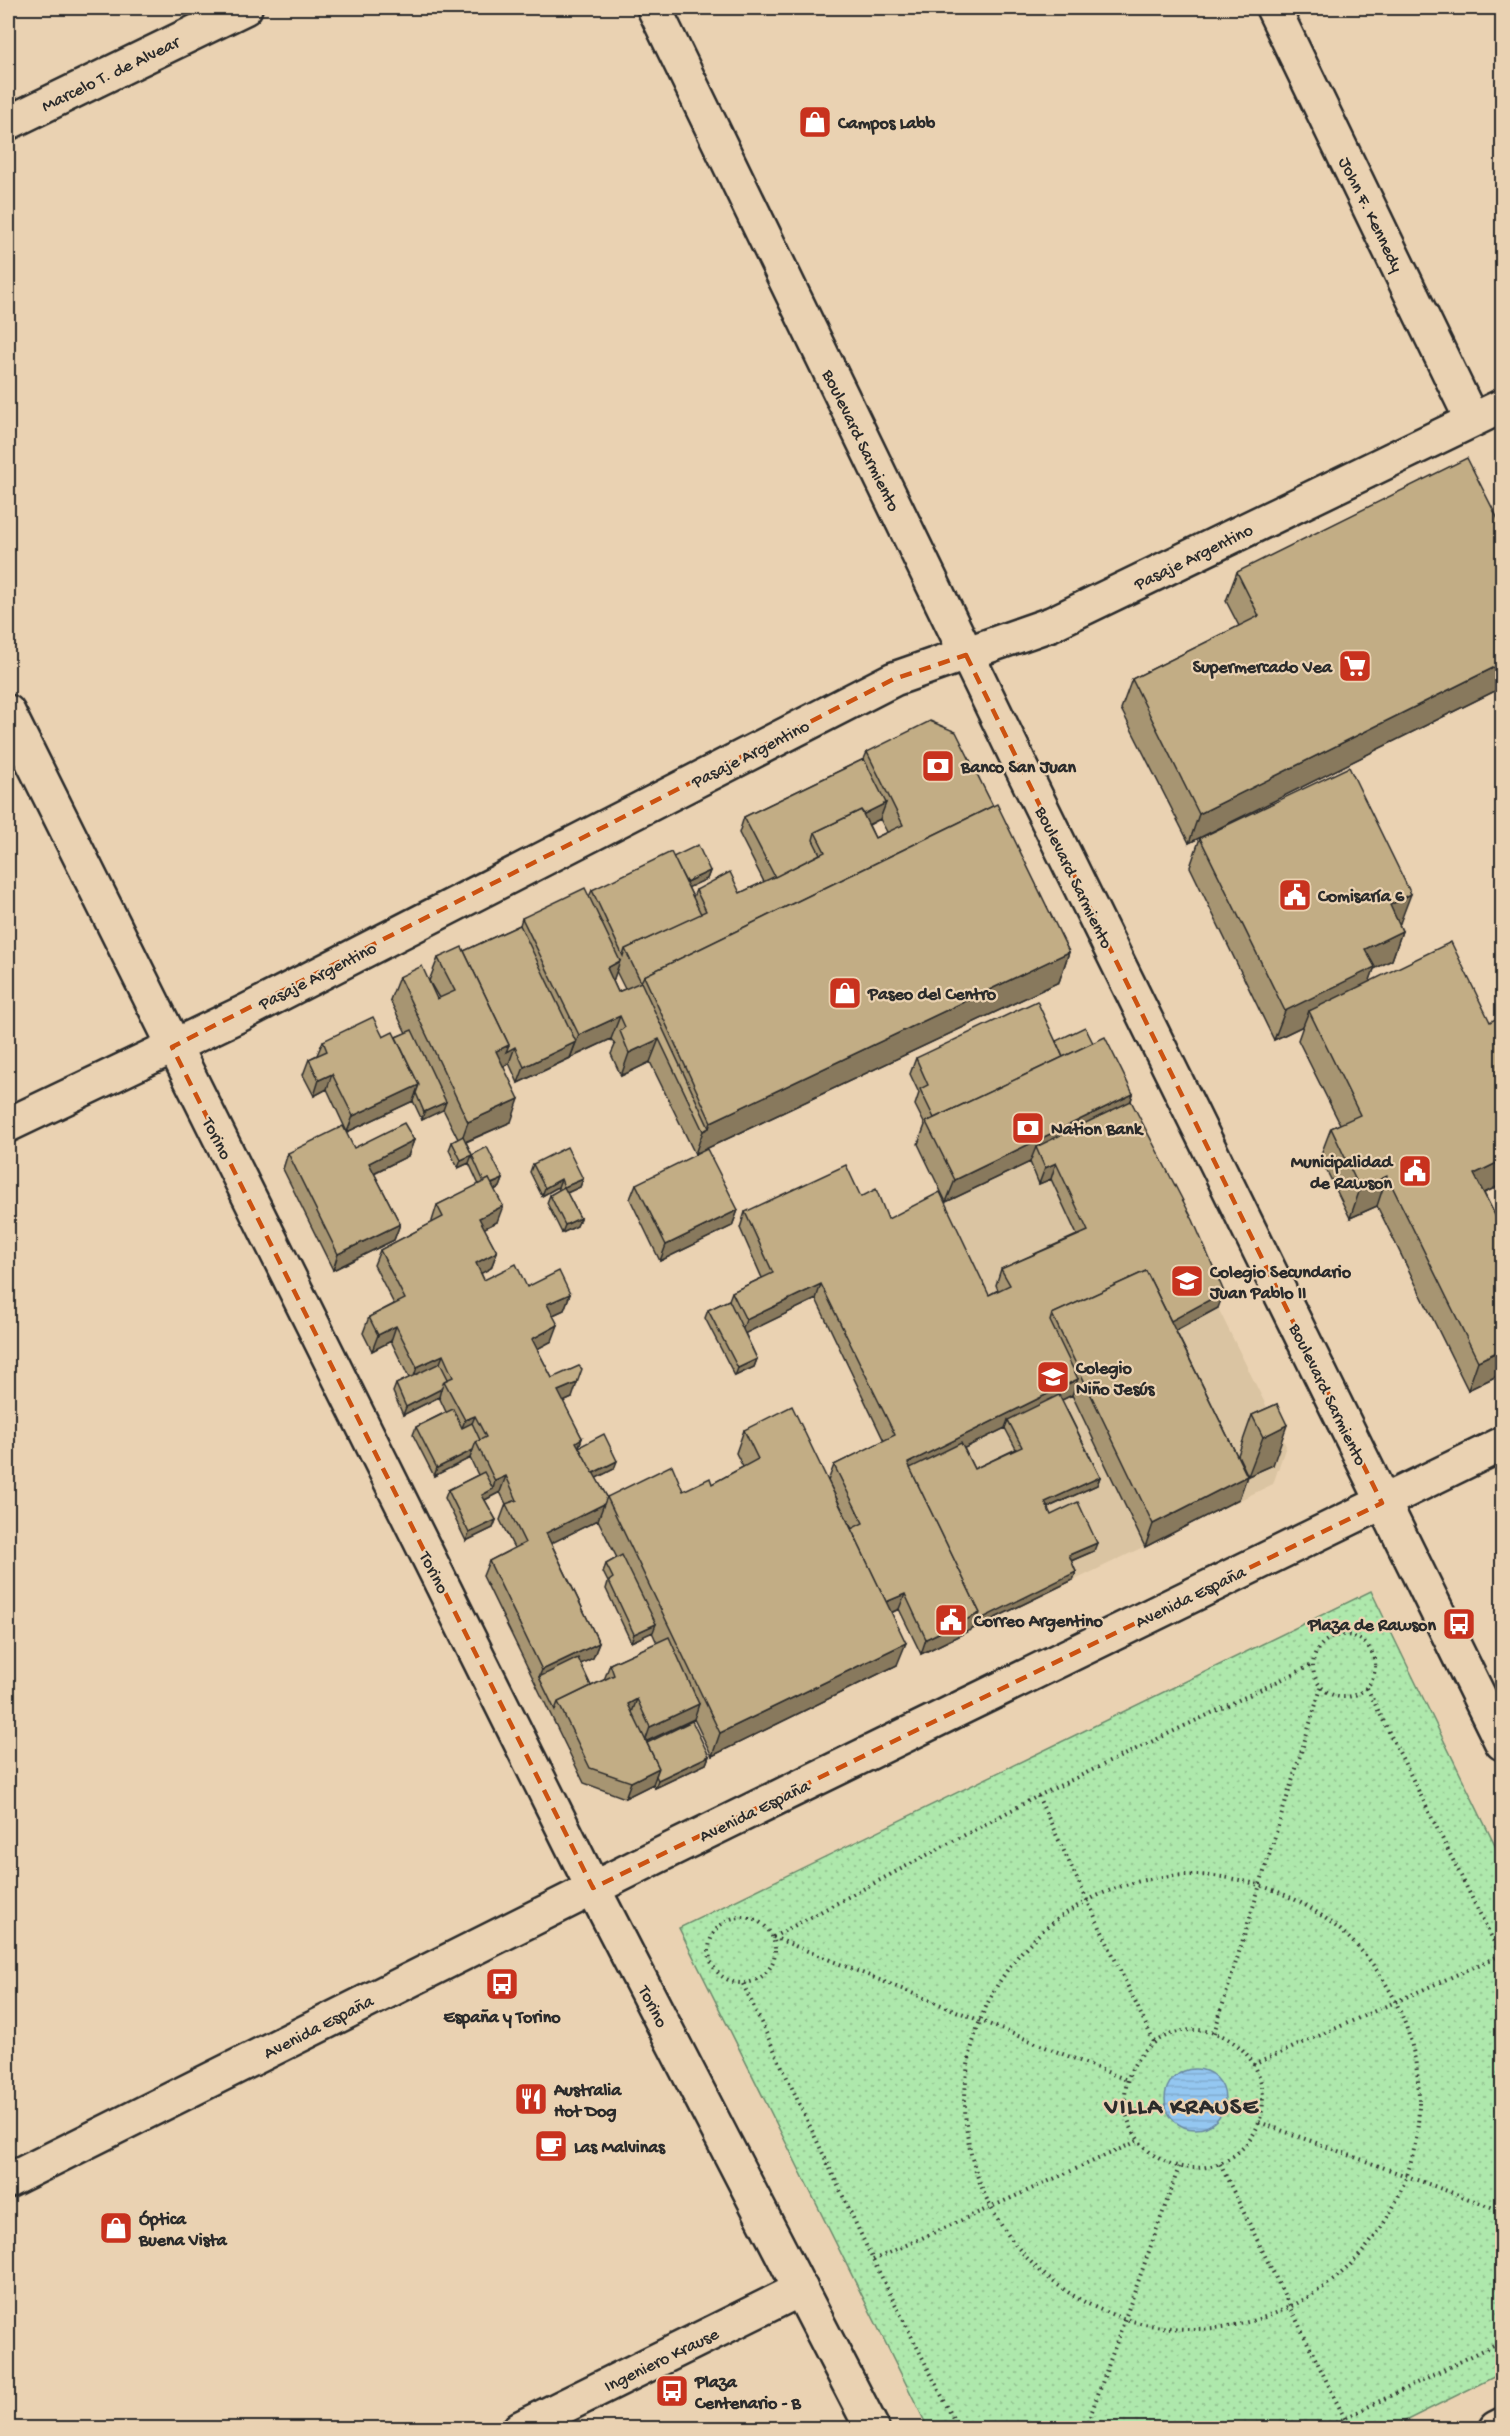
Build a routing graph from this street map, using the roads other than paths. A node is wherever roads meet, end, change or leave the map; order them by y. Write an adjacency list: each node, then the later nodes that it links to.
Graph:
1 (245, 8): 4 (street, Marcelo T. de Alvear)
2 (654, 8): 7 (street, Boulevard Sarmiento)
3 (1273, 8): 6 (street, John F. Kennedy)
4 (8, 123)
5 (1503, 406): 6 (street, Pasaje Argentino)
6 (1472, 420): 7 (street, Pasaje Argentino)
7 (966, 655): 9 (street, Pasaje Argentino); 12 (street, Boulevard Sarmiento)
8 (8, 712): 9 (street, Torino)
9 (172, 1047): 10 (street, Pasaje Argentino); 14 (street, Torino)
10 (8, 1125)
11 (1503, 1444): 12 (street, Avenida España)
12 (1382, 1503): 13 (street, Boulevard Sarmiento); 14 (street, Avenida España)
13 (1503, 1743)
14 (593, 1888): 15 (street, Avenida España); 16 (street, Torino)
15 (8, 2181)
16 (801, 2289): 18 (street, Ingeniero Krause); 19 (street, Torino)
17 (1503, 2425): 20 (street)
18 (520, 2428)
19 (872, 2428)
20 (1496, 2428)

